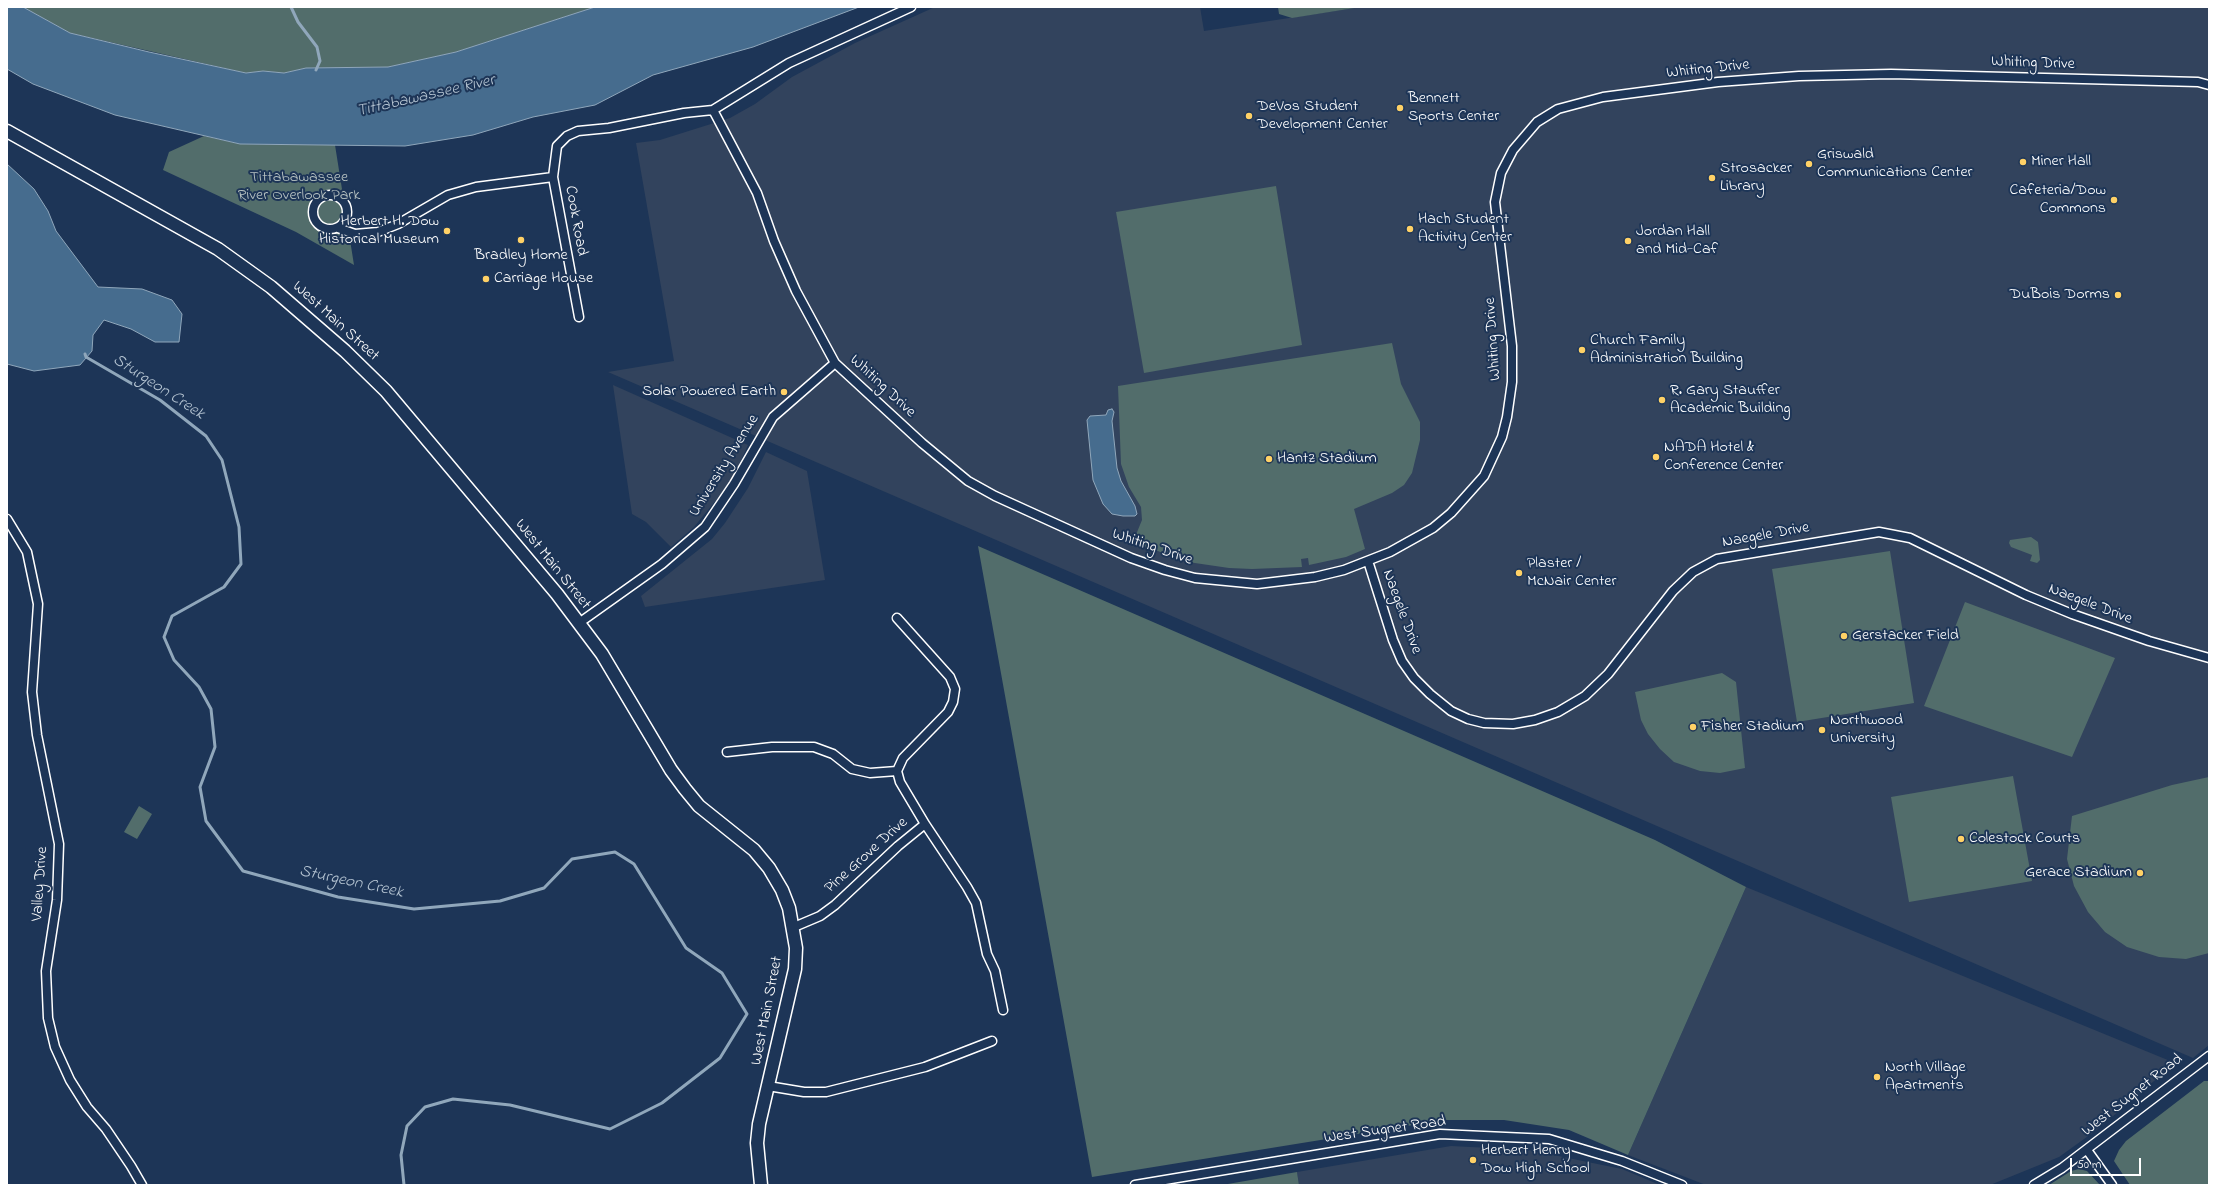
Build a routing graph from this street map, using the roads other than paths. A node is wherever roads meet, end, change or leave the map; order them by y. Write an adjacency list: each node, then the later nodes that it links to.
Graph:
1 (911, 7): 3 (street)
2 (2209, 85): 10 (street, Whiting Drive)
3 (713, 110): 5 (street, Cook Road); 8 (street, Whiting Drive)
4 (7, 130): 12 (street, West Main Street)
5 (553, 177): 6 (street); 7 (street, Cook Road)
6 (338, 228): 6 (street)
7 (579, 317)
8 (835, 363): 10 (street, Whiting Drive); 12 (street, University Avenue)
9 (7, 520): 23 (street, Valley Drive)
10 (1368, 561): 13 (street, Naegele Drive)
11 (897, 618): 15 (street)
12 (578, 623): 17 (street, West Main Street)
13 (2209, 658)
14 (727, 752): 15 (street)
15 (896, 771): 16 (street, Pine Grove Drive)
16 (924, 824): 17 (street, Pine Grove Drive); 18 (street)
17 (794, 927): 21 (street, West Main Street)
18 (1003, 1010)
19 (992, 1041): 21 (street)
20 (2209, 1056): 22 (street, West Sugnet Road)
21 (768, 1086): 24 (street, West Main Street)
22 (2087, 1150): 27 (street, West Sugnet Road); 28 (street)
23 (142, 1185)
24 (761, 1185)
25 (1135, 1185): 26 (street, West Sugnet Road)
26 (1682, 1185)
27 (2034, 1185)
28 (2112, 1185)

